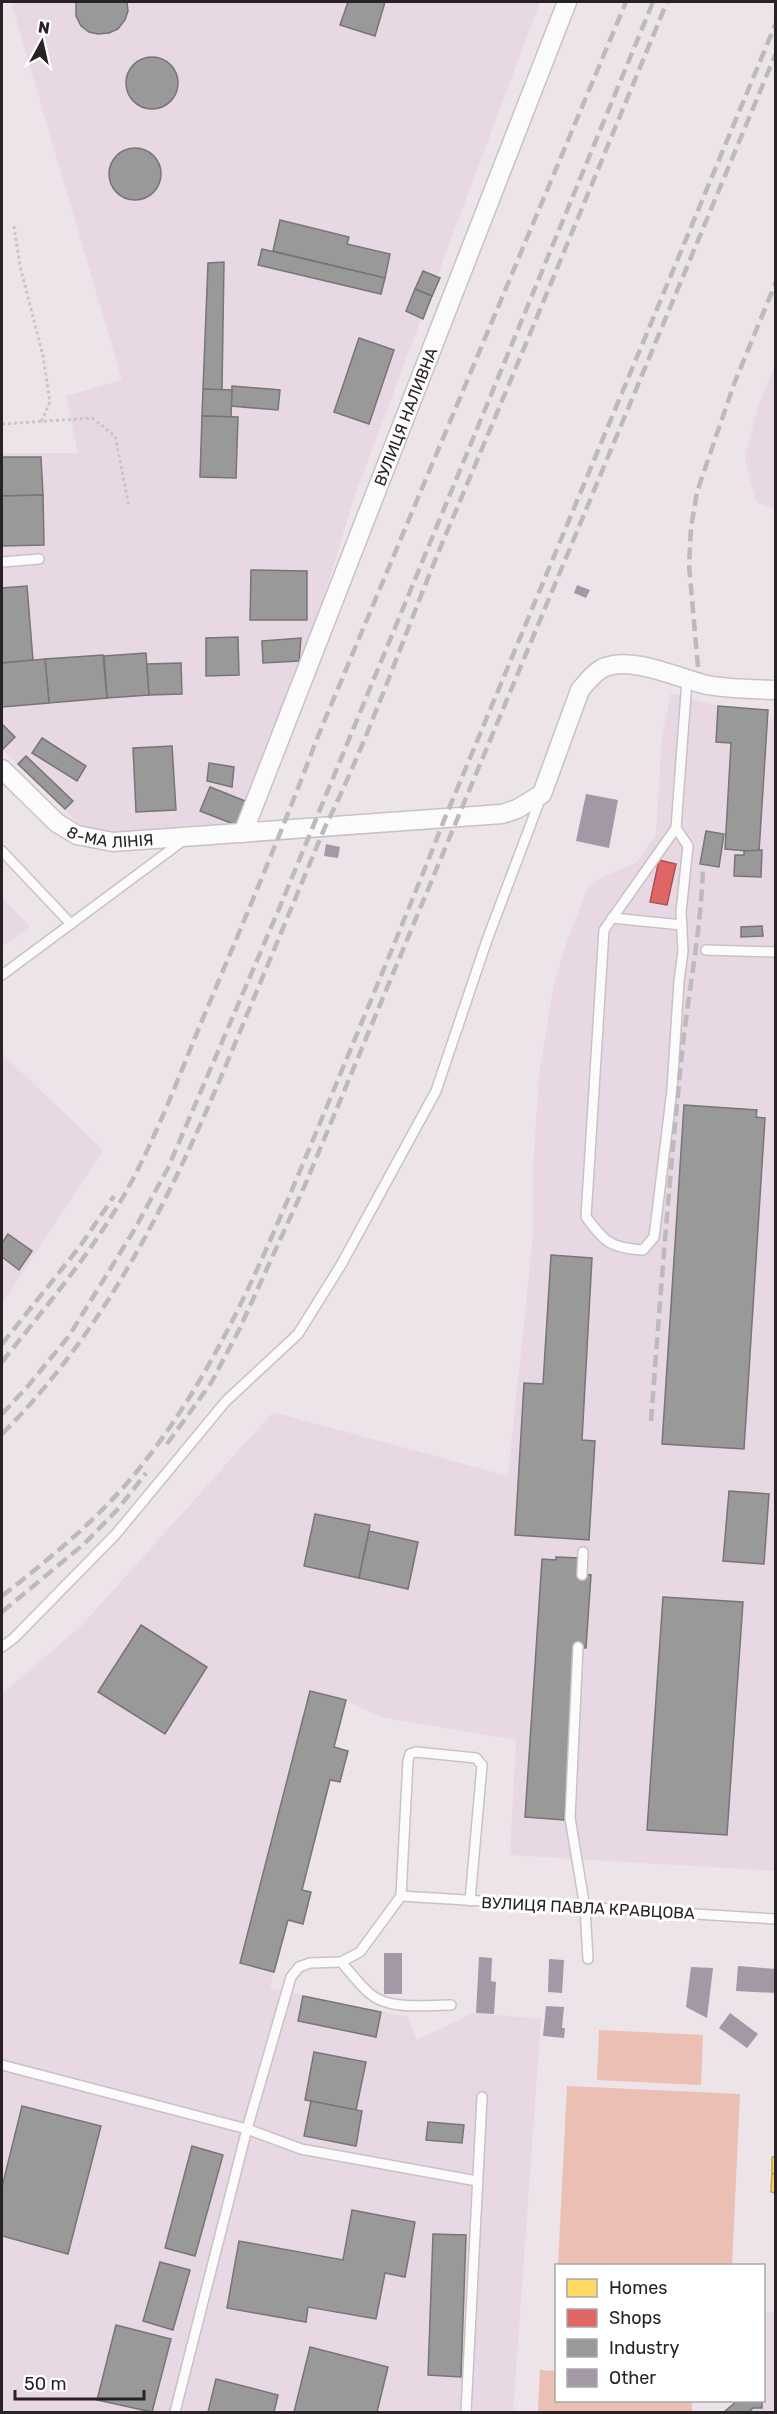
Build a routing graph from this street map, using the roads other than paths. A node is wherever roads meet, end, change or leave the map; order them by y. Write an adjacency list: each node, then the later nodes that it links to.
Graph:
1 (567, 2): 9 (street, ВУЛИЦЯ НАЛИВНА)
2 (39, 560): 3 (lane)
3 (2, 562)
4 (687, 680): 5 (street); 7 (street); 8 (lane)
5 (776, 690)
6 (2, 769): 10 (street, 8-МА ЛІНІЯ)
7 (542, 794): 9 (street, 8-МА ЛІНІЯ); 20 (lane)
8 (676, 828): 12 (lane); 14 (lane)
9 (243, 833): 10 (street, 8-МА ЛІНІЯ)
10 (189, 837): 13 (lane)
11 (2, 851): 13 (lane)
12 (612, 918): 14 (lane); 14 (lane)
13 (71, 924): 17 (lane)
14 (682, 925)
15 (706, 950): 16 (lane)
16 (776, 952)
17 (2, 975)
18 (583, 1552): 19 (lane)
19 (582, 1575)
20 (2, 1647)
21 (578, 1647): 24 (lane)
22 (402, 1896): 23 (lane, ВУЛИЦЯ ПАВЛА КРАВЦОВА); 23 (lane); 27 (lane)
23 (470, 1901): 24 (lane, ВУЛИЦЯ ПАВЛА КРАВЦОВА)
24 (585, 1908): 25 (lane, ВУЛИЦЯ ПАВЛА КРАВЦОВА); 26 (lane)
25 (776, 1919)
26 (588, 1959)
27 (340, 1962): 28 (lane); 31 (lane)
28 (451, 2005)
29 (2, 2066): 31 (lane)
30 (482, 2097): 32 (lane)
31 (247, 2129): 32 (lane); 33 (lane)
32 (477, 2181): 34 (lane)
33 (175, 2412)
34 (466, 2412)

